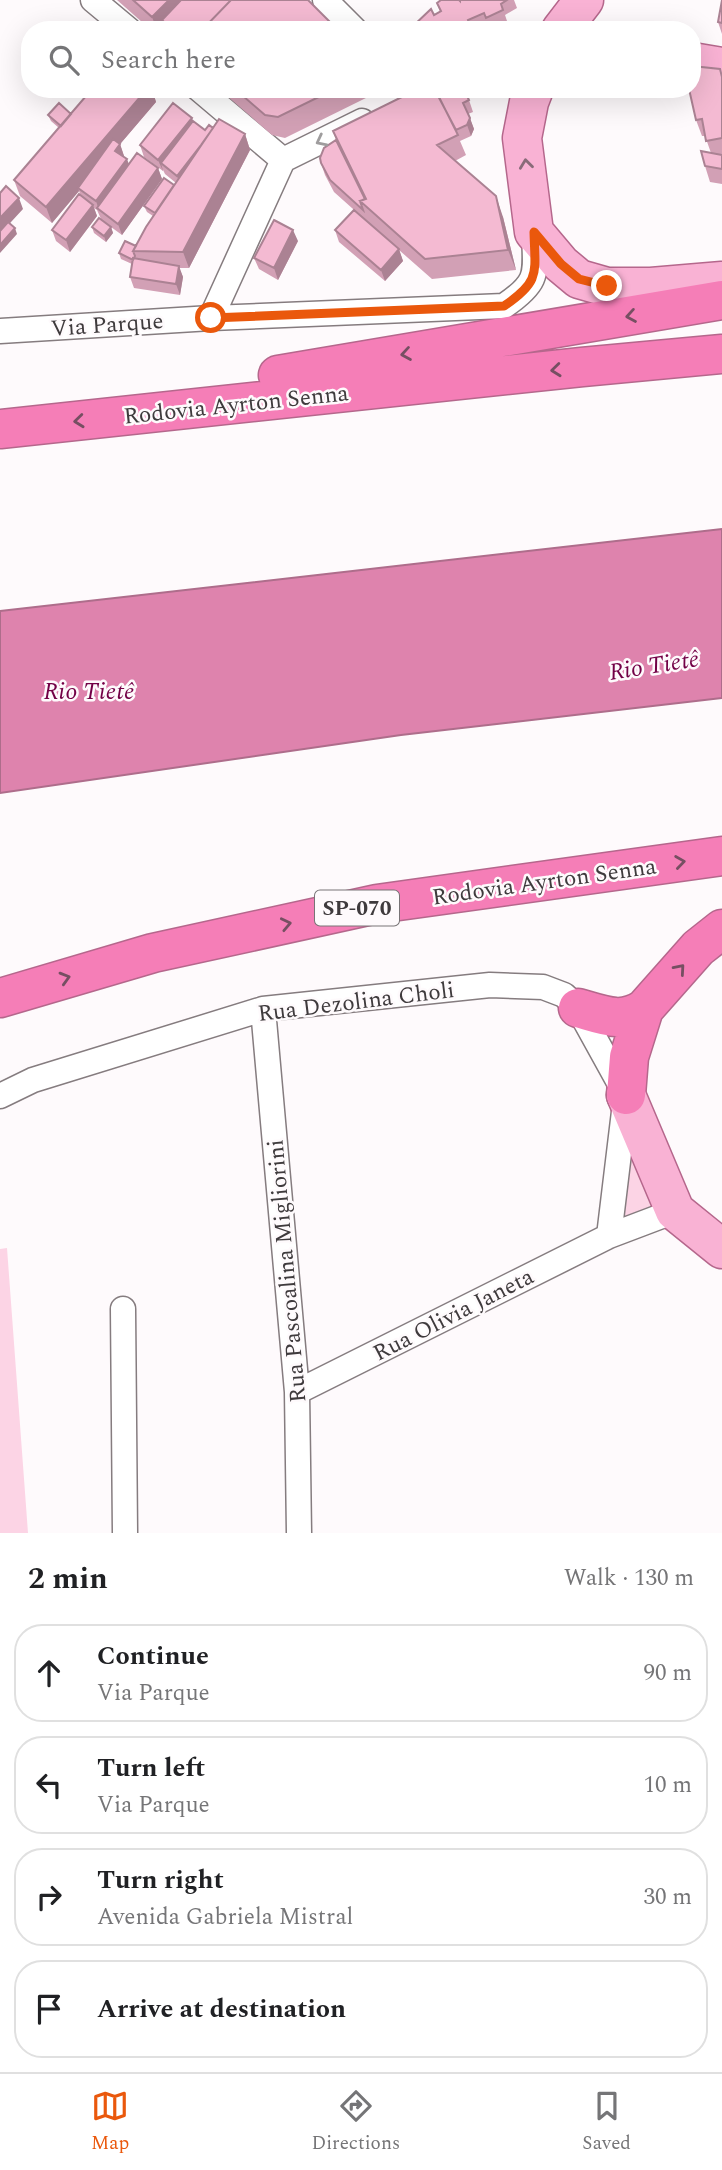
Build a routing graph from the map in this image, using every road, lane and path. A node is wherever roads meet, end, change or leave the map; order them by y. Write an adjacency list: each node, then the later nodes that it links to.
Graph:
1 (93, 0): 4 (street)
2 (325, 0): 5 (street)
3 (584, 0): 6 (main road)
4 (118, 21)
5 (346, 21)
6 (568, 21)
7 (701, 64): 8 (main road)
8 (722, 67)
9 (210, 98): 12 (street)
10 (530, 98): 13 (main road, one-way to 10)
11 (381, 111): 12 (street, one-way to 12)
12 (283, 160): 16 (street)
13 (534, 232): 14 (main road); 16 (street, Via Parque)
14 (722, 281)
15 (722, 300): 19 (highway, one-way to 19)
16 (211, 318): 17 (street, Via Parque)
17 (0, 331)
18 (722, 354): 19 (highway, Rodovia Ayrton Senna, one-way to 19)
19 (171, 411): 20 (highway, Rodovia Ayrton Senna, one-way to 20)
20 (0, 429)
21 (722, 856): 23 (highway, Rodovia Ayrton Senna / SP-070, one-way to 21)
22 (722, 929): 26 (highway, one-way to 22)
23 (0, 998)
24 (578, 1008): 25 (street, Rua Dezolina Choli); 26 (highway); 27 (street, Rua Dezolina Choli)
25 (263, 1009): 28 (street, Rua Dezolina Choli); 33 (street, Rua Pascoalina Migliorini)
26 (644, 1009): 27 (highway)
27 (626, 1095): 29 (main road); 30 (street)
28 (0, 1096)
29 (675, 1211): 30 (street, Rua Olivia Janeta); 31 (main road)
30 (609, 1236): 33 (street, Rua Olivia Janeta)
31 (722, 1249)
32 (123, 1309): 34 (street)
33 (297, 1392): 35 (street, Rua Pascoalina Migliorini)
34 (125, 1533)
35 (299, 1533)

